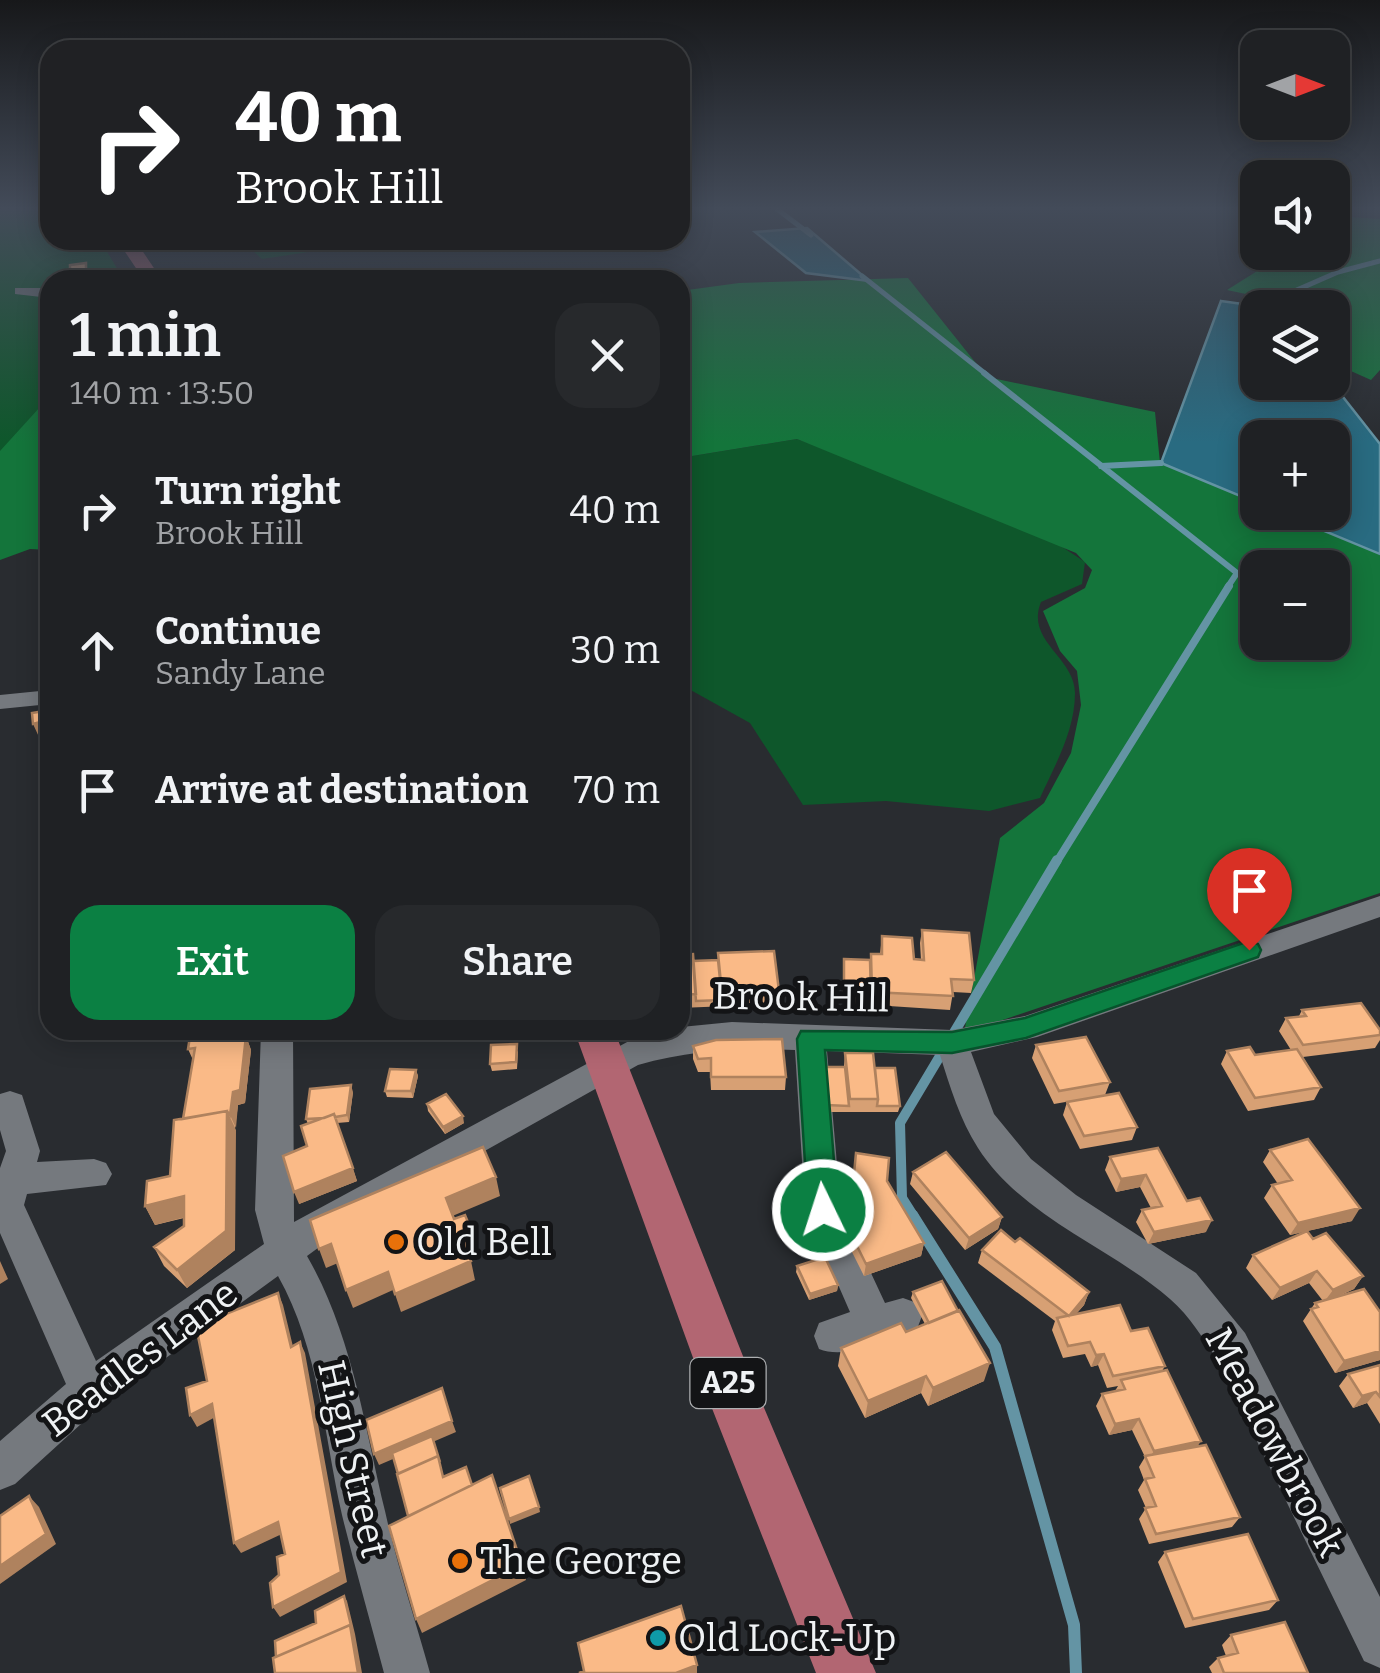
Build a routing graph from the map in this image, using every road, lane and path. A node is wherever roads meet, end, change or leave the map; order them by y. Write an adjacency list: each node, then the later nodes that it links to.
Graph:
1 (20, 290): 2 (street)
2 (40, 292)
3 (40, 697): 4 (street)
4 (0, 702)
5 (1380, 906): 10 (street, Brook Hill)
6 (810, 1039): 9 (street, Brook Hill); 10 (street, Brook Hill); 16 (street)
7 (277, 1040): 15 (street, High Street)
8 (689, 1040): 15 (street, Brook Hill)
9 (690, 1040)
10 (938, 1042): 19 (street, Meadowbrook)
11 (605, 1056): 21 (main road, A25)
12 (10, 1104): 14 (street)
13 (94, 1174): 14 (street)
14 (14, 1179): 17 (street)
15 (284, 1252): 17 (street, Beadles Lane); 20 (street, High Street)
16 (834, 1336)
17 (88, 1390): 18 (street, Beadles Lane)
18 (0, 1469)
19 (1380, 1645)
20 (408, 1673)
21 (846, 1673)

